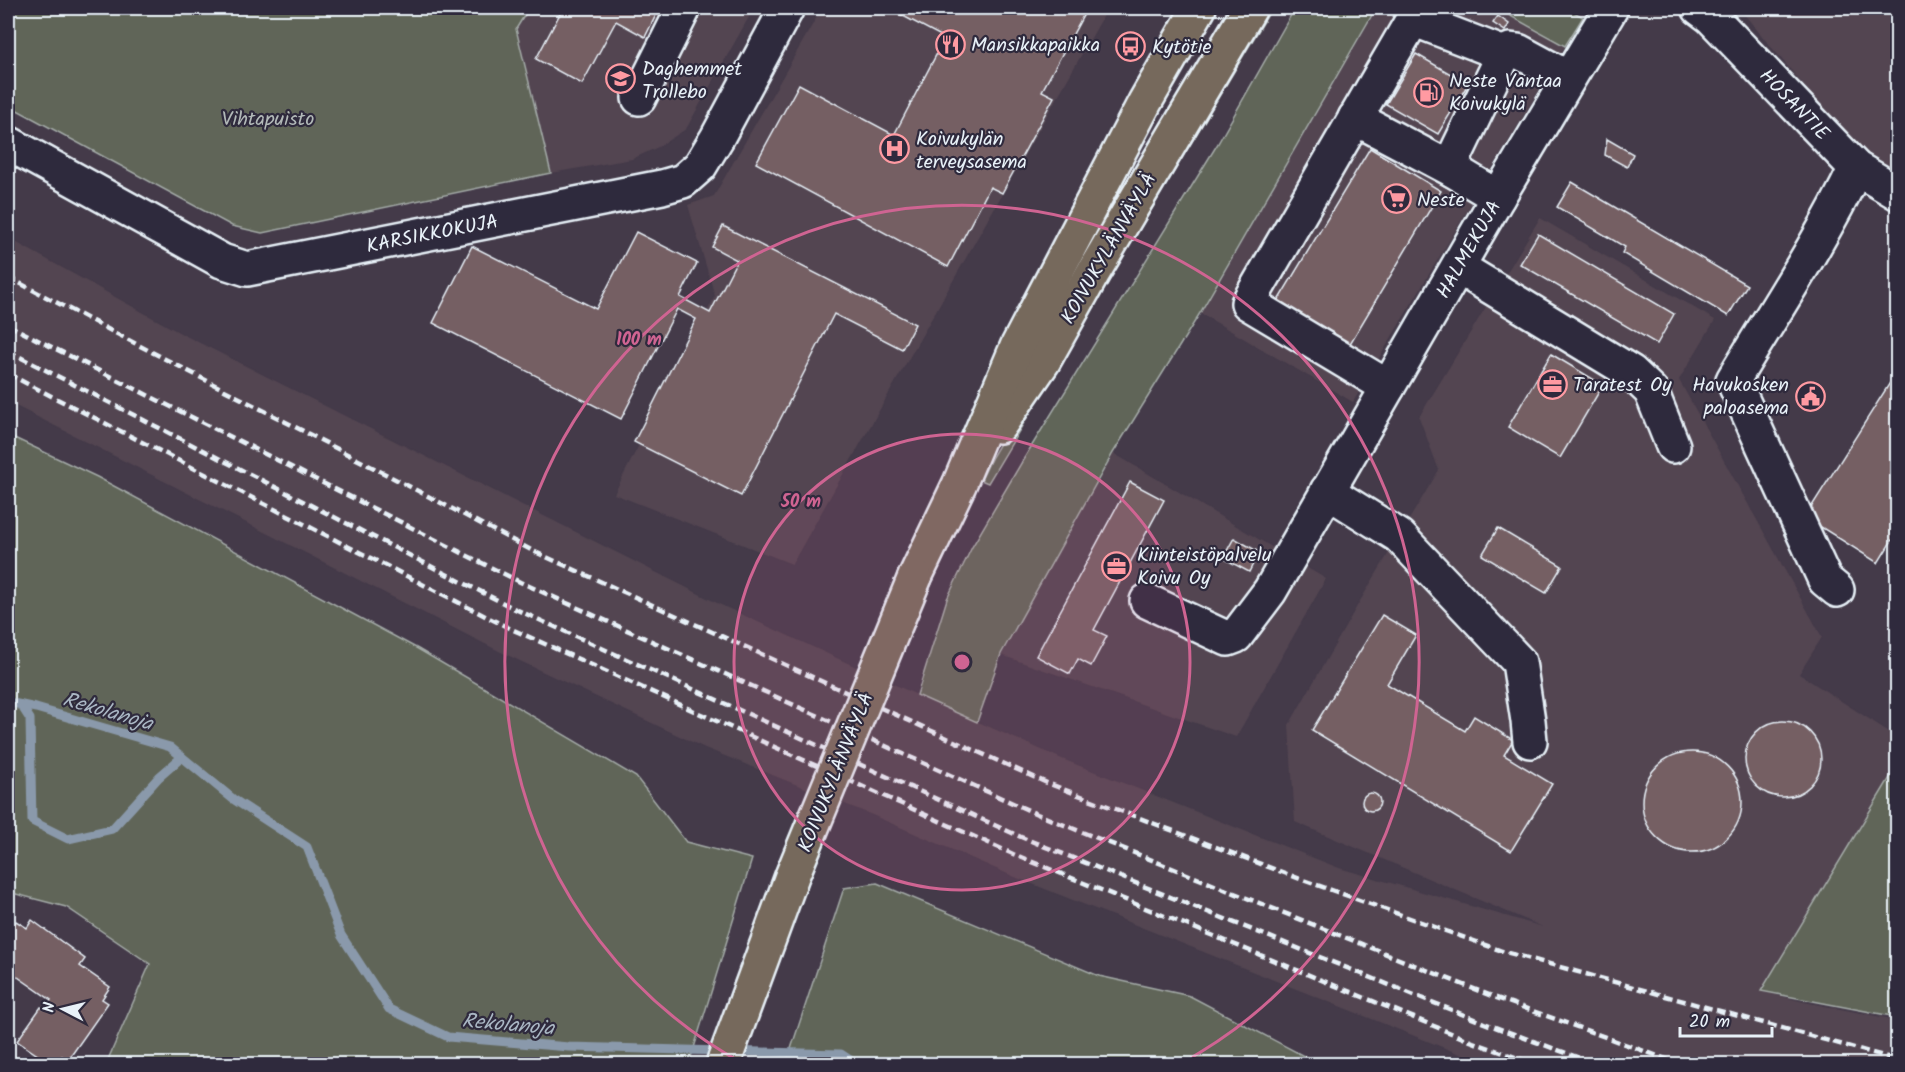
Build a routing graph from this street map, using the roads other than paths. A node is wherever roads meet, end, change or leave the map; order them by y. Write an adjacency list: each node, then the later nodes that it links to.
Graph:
1 (684, 8): 9 (street)
2 (787, 8): 11 (street, KARSIKKOKUJA)
3 (1199, 8): 19 (main road, KOIVUKYLÄNVÄYLÄ)
4 (1250, 8): 19 (main road, KOIVUKYLÄNVÄYLÄ)
5 (1611, 8): 8 (street, HALMEKUJA)
6 (1699, 8): 12 (street, HOSANTIE)
7 (1504, 54): 8 (street); 10 (street); 13 (street)
8 (1568, 78): 15 (street, HALMEKUJA)
9 (639, 98)
10 (1355, 118): 13 (street); 17 (street)
11 (8, 143)
12 (1856, 168): 14 (street, HOSANTIE); 21 (street)
13 (1453, 170): 15 (street)
14 (1898, 193)
15 (1498, 197): 16 (street, HALMEKUJA)
16 (1458, 267): 17 (street, HALMEKUJA); 18 (street)
17 (1388, 387): 20 (street, HALMEKUJA)
18 (1673, 446)
19 (960, 485): 24 (main road, KOIVUKYLÄNVÄYLÄ, bridge)
20 (1327, 491): 22 (street, HALMEKUJA); 23 (street)
21 (1838, 590)
22 (1147, 601)
23 (1530, 741)
24 (723, 1065)

